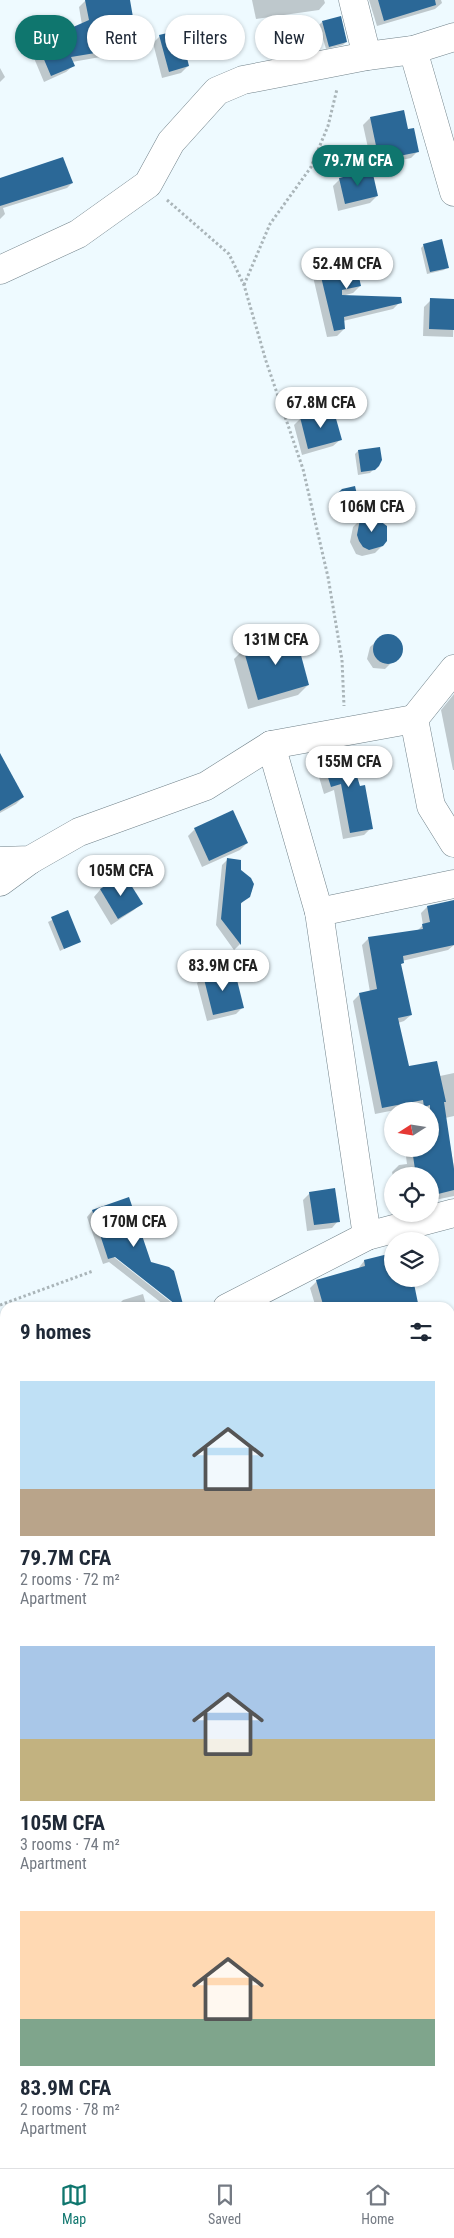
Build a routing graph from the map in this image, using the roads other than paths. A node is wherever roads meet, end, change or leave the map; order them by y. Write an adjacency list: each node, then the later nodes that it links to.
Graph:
1 (353, 0): 4 (street)
2 (454, 37): 3 (street)
3 (413, 50): 4 (street); 5 (street)
4 (356, 59): 6 (street)
5 (454, 192)
6 (0, 270)
7 (454, 669): 8 (street)
8 (414, 719): 9 (street); 10 (street)
9 (271, 745): 11 (street); 15 (street)
10 (454, 843)
11 (30, 860): 12 (street); 13 (street)
12 (0, 861)
13 (0, 882)
14 (454, 884): 15 (street)
15 (318, 912): 17 (street)
16 (454, 1213): 17 (street)
17 (368, 1236): 18 (street)
18 (239, 1302)

